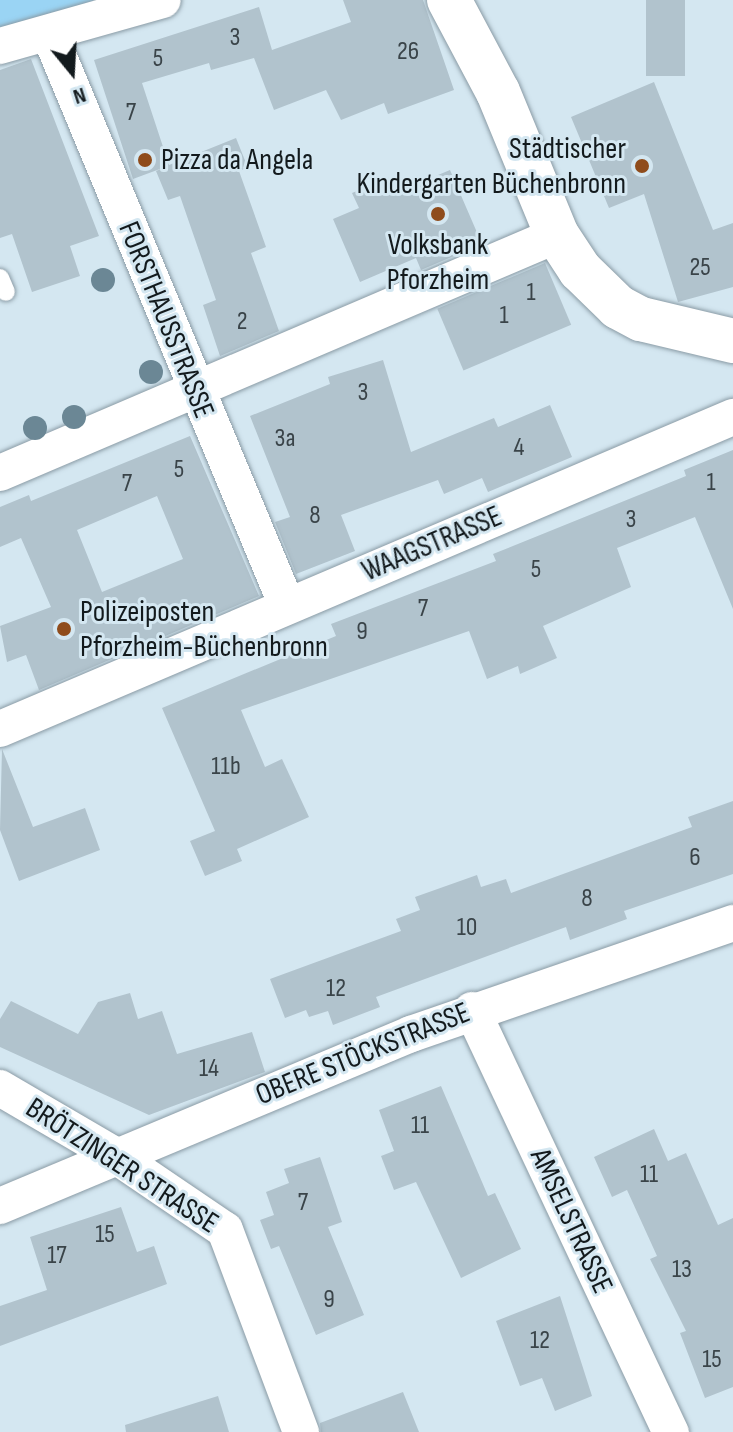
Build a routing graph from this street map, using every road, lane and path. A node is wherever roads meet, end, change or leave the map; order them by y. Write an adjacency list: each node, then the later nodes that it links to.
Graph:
1 (163, 0): 3 (street)
2 (449, 0): 5 (main road)
3 (49, 33): 4 (street); 7 (street, FORSTHAUSSTRASSE)
4 (0, 46)
5 (557, 235): 6 (main road); 7 (street)
6 (733, 341)
7 (194, 392): 9 (street); 10 (street, FORSTHAUSSTRASSE)
8 (733, 417): 10 (street, WAAGSTRASSE)
9 (0, 473)
10 (287, 606): 11 (street, WAAGSTRASSE)
11 (0, 729)
12 (733, 923): 13 (street, OBERE STÖCKSTRASSE)
13 (472, 1010): 15 (street, OBERE STÖCKSTRASSE); 18 (street, AMSELSTRASSE)
14 (0, 1088): 15 (street, BRÖTZINGER STRASSE)
15 (113, 1154): 16 (street, OBERE STÖCKSTRASSE); 17 (street, BRÖTZINGER STRASSE)
16 (0, 1206)
17 (301, 1432)
18 (671, 1432)

